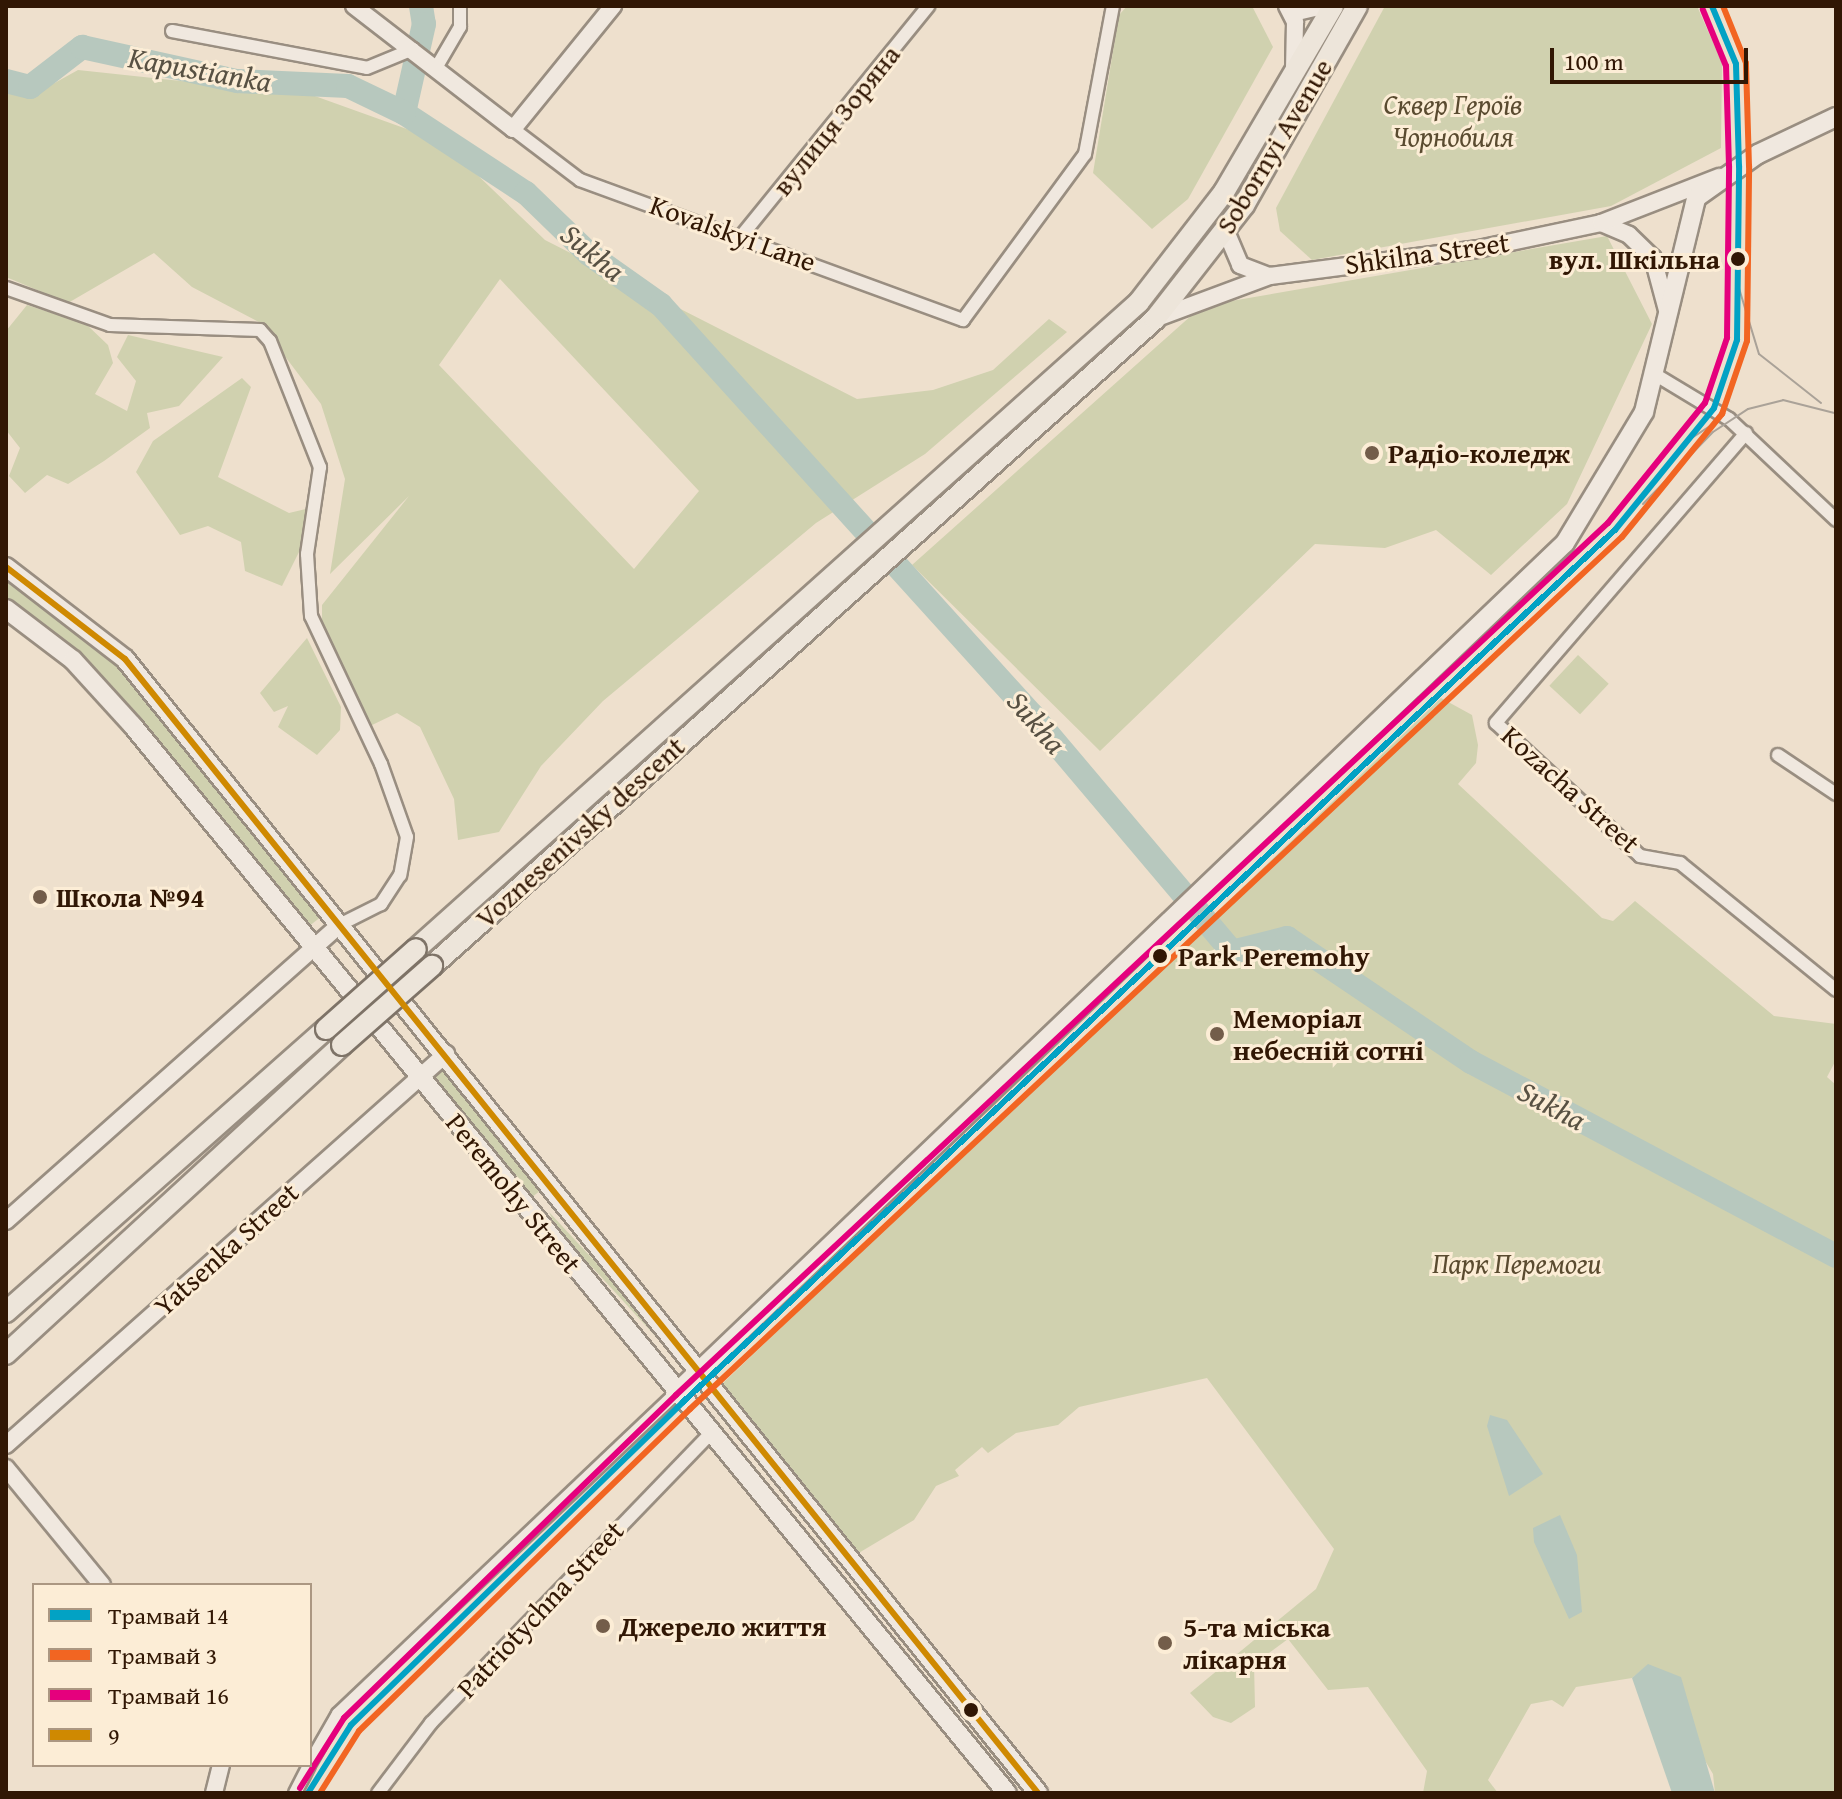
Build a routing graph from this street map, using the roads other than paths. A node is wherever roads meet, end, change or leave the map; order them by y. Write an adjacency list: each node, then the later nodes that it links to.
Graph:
1 (354, 6): 11 (street)
2 (460, 6): 12 (street)
3 (613, 6): 15 (street)
4 (928, 6): 19 (street, вулиця Зоряна)
5 (1113, 6): 19 (street, Kovalskyi Lane)
6 (1324, 6): 9 (street)
7 (1333, 6): 13 (main road, Sobornyi Avenue)
8 (1357, 6): 18 (main road, Sobornyi Avenue)
9 (1290, 10): 13 (street)
10 (172, 31): 11 (street)
11 (413, 49): 12 (street)
12 (433, 65): 15 (street)
13 (1291, 81): 22 (main road, Sobornyi Avenue)
14 (1836, 117): 16 (main road)
15 (513, 129): 19 (street, Kovalskyi Lane)
16 (1719, 177): 17 (street, Shkilna Street); 23 (main road)
17 (1601, 223): 20 (street, Shkilna Street); 23 (street)
18 (1225, 229): 20 (street); 24 (main road, Sobornyi Avenue)
19 (743, 234)
20 (1270, 276): 24 (street, Shkilna Street)
21 (6, 288): 34 (street)
22 (1139, 302): 28 (main road, Voznesenivsky descent)
23 (1669, 318): 25 (main road)
24 (1155, 319): 28 (main road, Voznesenivsky descent)
25 (1656, 375): 26 (street); 44 (main road)
26 (1746, 433): 27 (street); 36 (street, Kozacha Street)
27 (1836, 520)
28 (903, 531): 30 (main road, Voznesenivsky descent)
29 (6, 567): 34 (main road, Peremohy Street)
30 (858, 571): 42 (main road, Voznesenivsky descent, bridge); 43 (main road, Voznesenivsky descent, bridge)
31 (6, 609): 35 (main road, Peremohy Street)
32 (1778, 755): 33 (street)
33 (1835, 791)
34 (339, 925): 35 (street); 37 (main road, Peremohy Street)
35 (311, 947): 38 (main road, Peremohy Street); 41 (street)
36 (1836, 990)
37 (446, 1054): 38 (street, Yatsenka Street); 39 (main road, Peremohy Street)
38 (421, 1076): 40 (main road, Peremohy Street); 47 (street, Yatsenka Street)
39 (555, 1197): 40 (main road); 44 (main road, Peremohy Street)
40 (532, 1218): 45 (main road, Peremohy Street)
41 (6, 1221)
42 (6, 1312)
43 (7, 1355)
44 (699, 1372): 45 (main road); 49 (main road, Peremohy Street)
45 (675, 1394): 46 (main road, Peremohy Street); 52 (street)
46 (711, 1433): 51 (main road, Peremohy Street); 57 (street, Patriotychna Street)
47 (6, 1445)
48 (6, 1468): 50 (street)
49 (863, 1578): 51 (main road); 59 (main road, Peremohy Street)
50 (100, 1583)
51 (842, 1595): 58 (main road, Peremohy Street)
52 (312, 1760)
53 (220, 1767): 55 (street)
54 (308, 1767): 56 (street)
55 (214, 1793)
56 (295, 1793)
57 (378, 1793)
58 (1007, 1793)
59 (1038, 1793)

